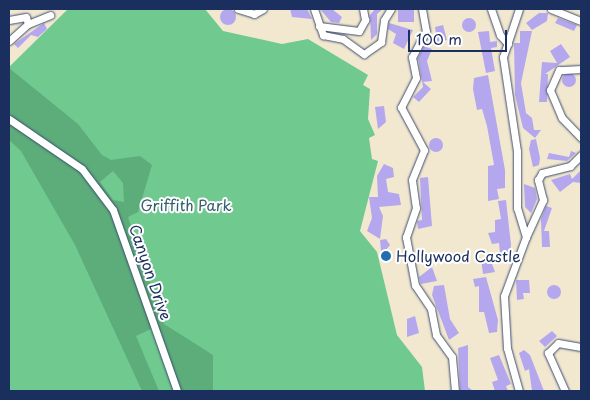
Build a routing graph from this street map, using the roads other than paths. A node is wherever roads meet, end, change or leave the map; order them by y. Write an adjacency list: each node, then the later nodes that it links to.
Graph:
1 (238, 9): 2 (street)
2 (263, 9)
3 (314, 9): 14 (street)
4 (363, 9): 14 (street)
5 (391, 9): 14 (street)
6 (422, 9): 24 (street)
7 (490, 9): 16 (street)
8 (519, 9): 16 (street)
9 (552, 9): 12 (street)
10 (50, 15): 13 (street)
11 (9, 20): 13 (street)
12 (581, 21)
13 (28, 24): 15 (street)
14 (319, 26)
15 (9, 41)
16 (508, 44): 21 (street)
17 (581, 69): 19 (street)
18 (9, 119): 23 (street, Canyon Drive)
19 (581, 138)
20 (581, 155): 21 (street)
21 (526, 237): 25 (street)
22 (581, 347): 26 (street)
23 (177, 391)
24 (455, 391)
25 (519, 391)
26 (565, 391)

